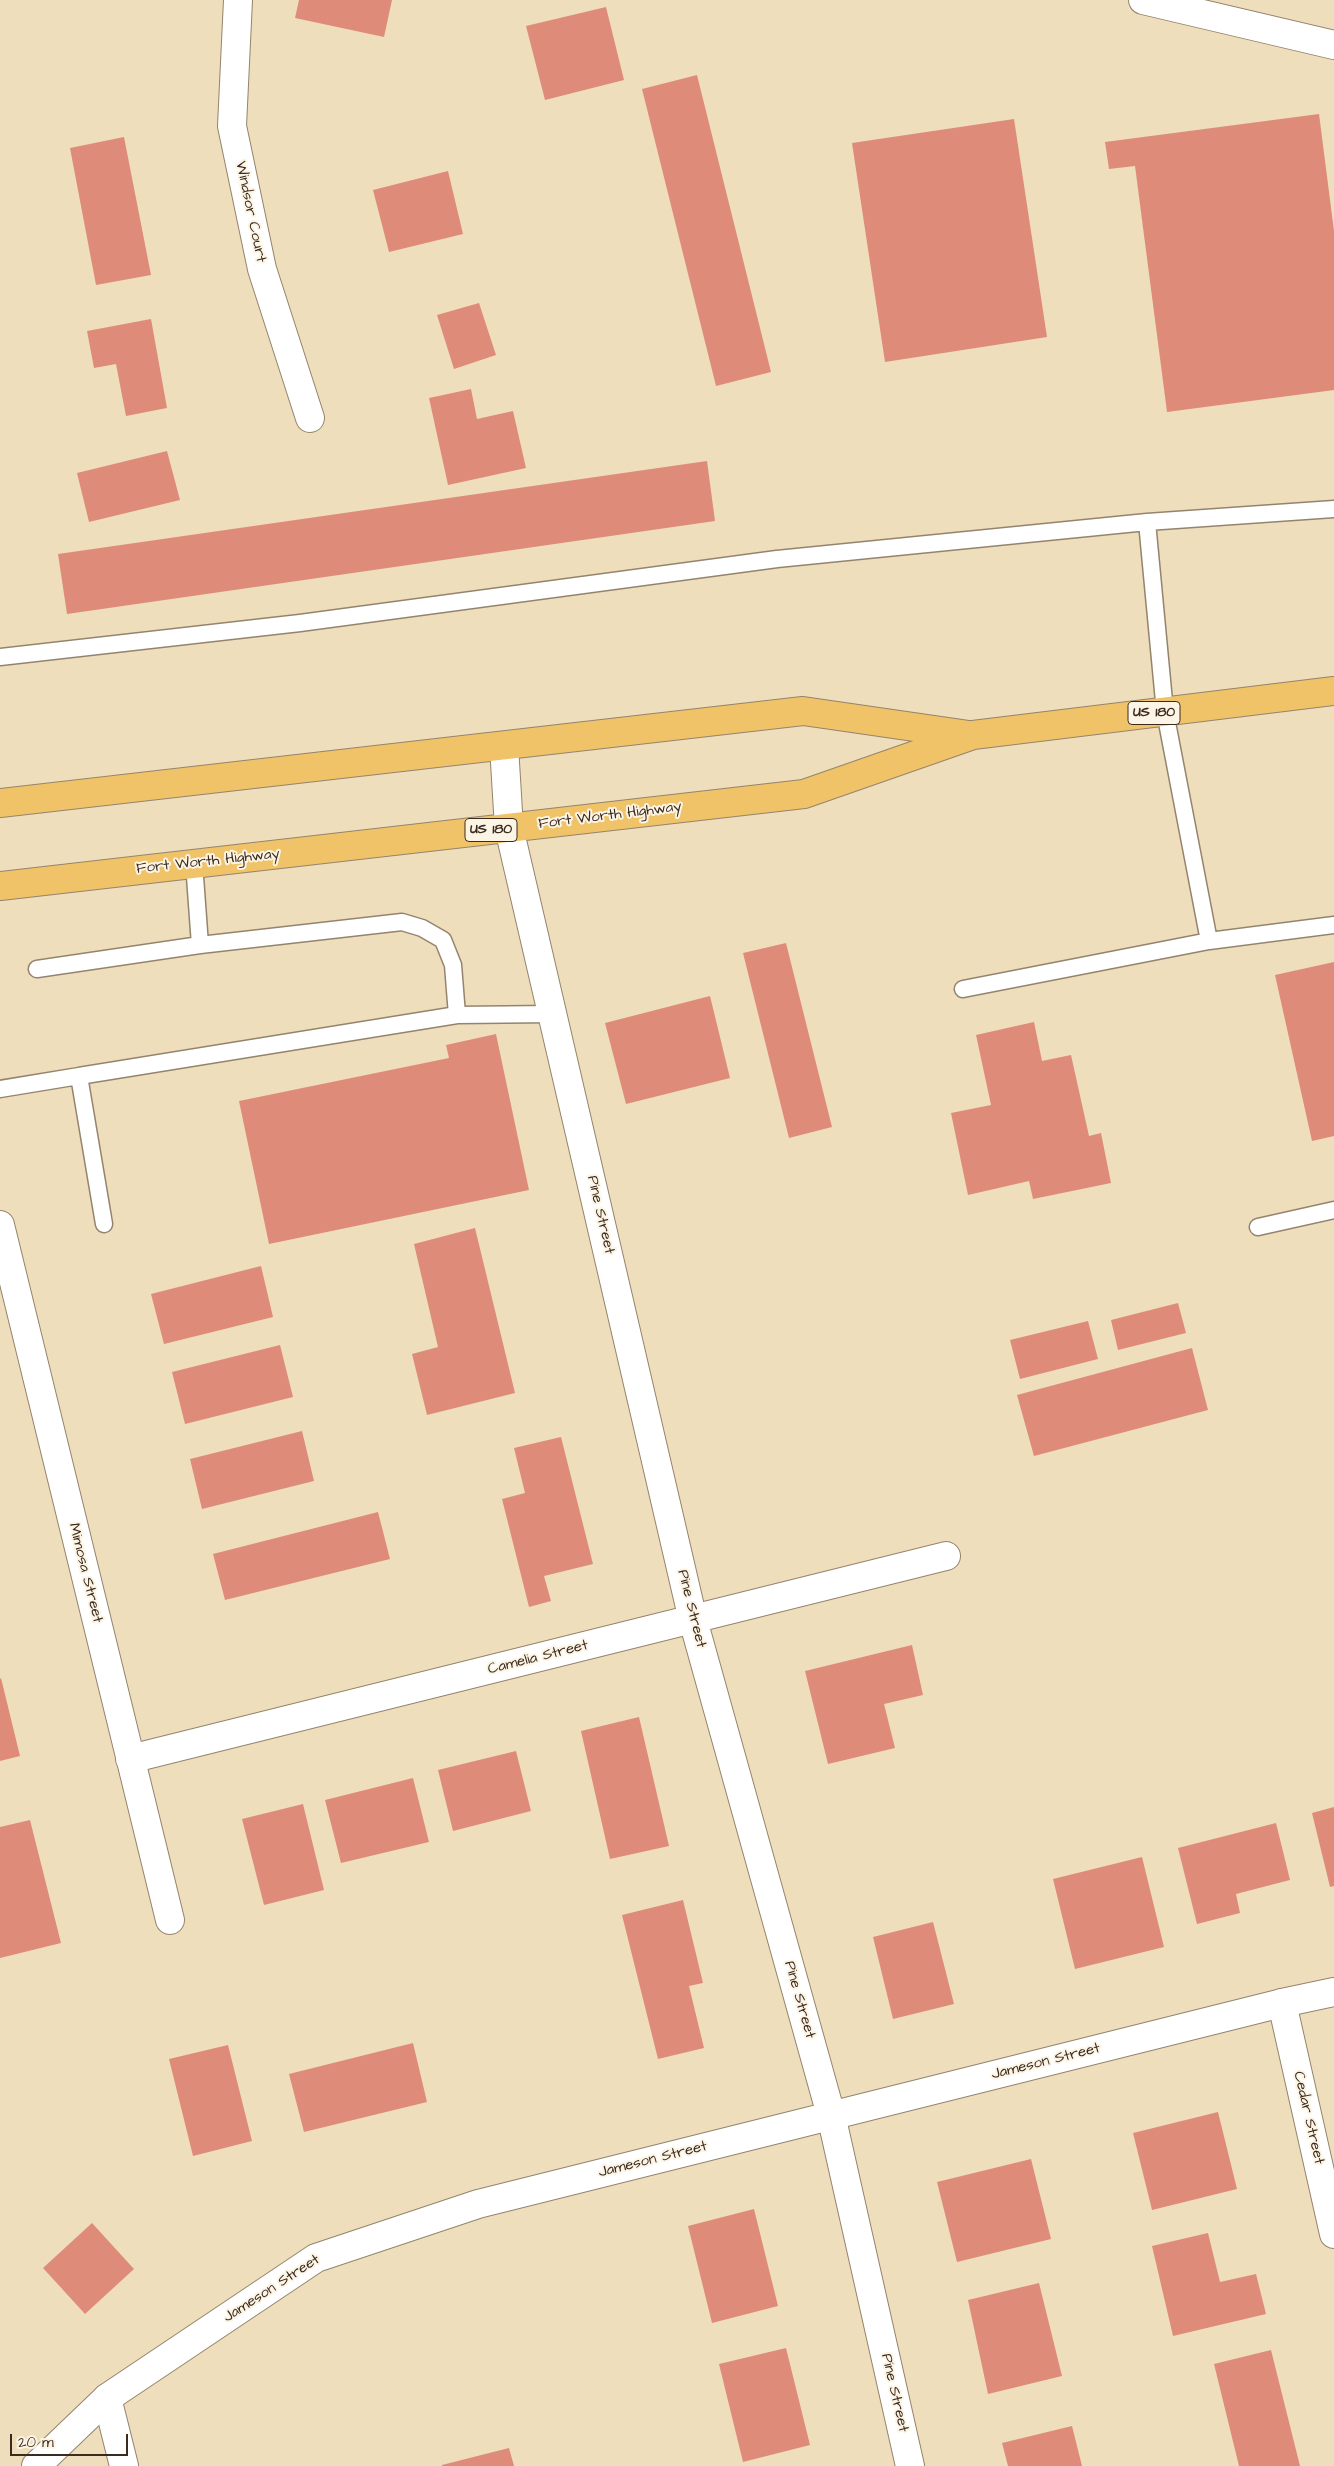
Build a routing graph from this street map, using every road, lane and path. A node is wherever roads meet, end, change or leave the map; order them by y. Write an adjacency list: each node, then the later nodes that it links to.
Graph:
1 (238, 0): 4 (street, Windsor Court)
2 (1143, 0): 3 (street)
3 (1334, 45)
4 (310, 418)
5 (1334, 509): 6 (lane)
6 (1147, 522): 7 (lane); 9 (lane)
7 (0, 657)
8 (1334, 691): 9 (main road, Fort Worth Highway / US 180)
9 (1165, 712): 10 (main road, Fort Worth Highway / US 180); 17 (lane)
10 (973, 735): 11 (main road, Fort Worth Highway / US 180); 13 (main road, Fort Worth Highway / US 180)
11 (504, 746): 12 (main road, Fort Worth Highway / US 180); 13 (street, Pine Street)
12 (0, 803)
13 (510, 828): 14 (main road, Fort Worth Highway / US 180); 21 (street, Pine Street)
14 (194, 863): 15 (main road, Fort Worth Highway / US 180); 18 (lane)
15 (0, 886)
16 (1334, 925): 17 (lane)
17 (1209, 941): 20 (lane)
18 (200, 945): 19 (lane); 22 (lane)
19 (37, 969)
20 (963, 989)
21 (554, 1014): 22 (lane); 30 (street, Pine Street)
22 (457, 1015): 23 (lane)
23 (79, 1076): 24 (lane); 26 (lane)
24 (0, 1090)
25 (1334, 1210): 28 (lane)
26 (104, 1224)
27 (0, 1226): 31 (street, Mimosa Street)
28 (1258, 1227)
29 (946, 1556): 30 (street, Camelia Street)
30 (693, 1620): 31 (street, Camelia Street); 35 (street, Pine Street)
31 (130, 1759): 32 (street, Mimosa Street)
32 (170, 1920)
33 (1334, 1992): 34 (street, Jameson Street)
34 (1282, 2003): 35 (street, Jameson Street); 36 (street, Cedar Street)
35 (831, 2115): 37 (street, Jameson Street); 40 (street, Pine Street)
36 (1334, 2234)
37 (107, 2398): 38 (street, Jameson Street); 39 (street)
38 (36, 2466)
39 (124, 2466)
40 (910, 2466)

